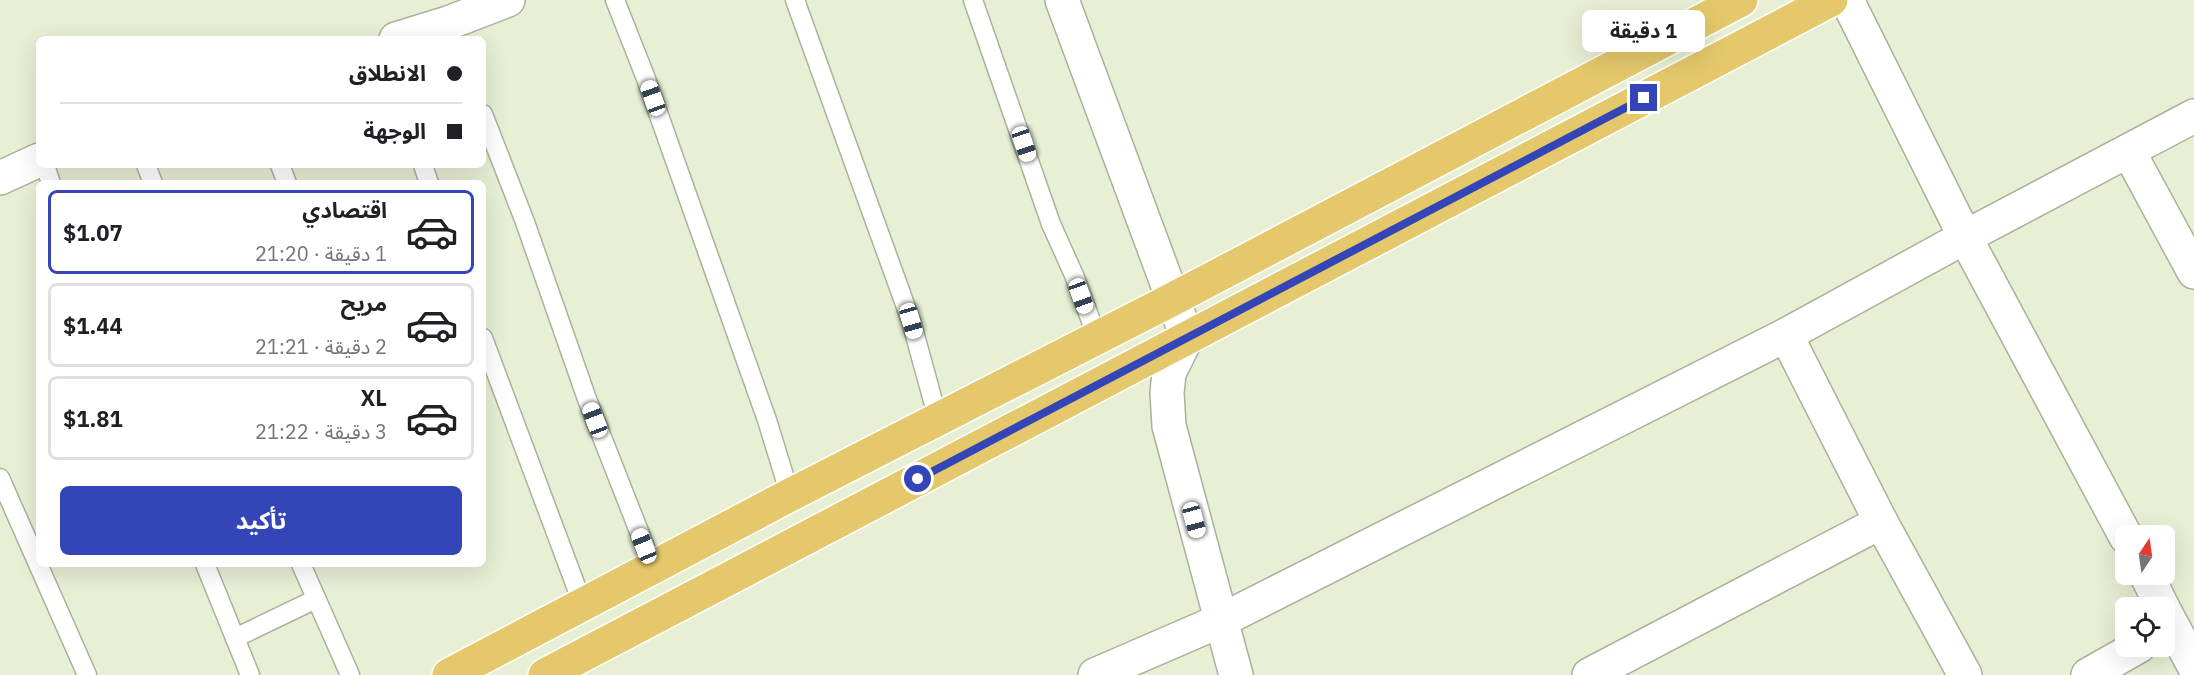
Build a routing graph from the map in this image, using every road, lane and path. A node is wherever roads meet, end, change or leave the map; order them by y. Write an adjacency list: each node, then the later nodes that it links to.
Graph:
1 (508, 0): 9 (street)
2 (615, 0): 26 (lane)
3 (795, 0): 24 (lane)
4 (973, 0): 21 (lane)
5 (1062, 0): 18 (street)
6 (1741, 0): 18 (highway)
7 (1832, 0): 20 (highway)
8 (1847, 0): 16 (street)
9 (451, 31): 10 (street)
10 (417, 36)
11 (2194, 116): 13 (street)
12 (486, 122): 33 (lane)
13 (2129, 152): 16 (street); 17 (street)
14 (36, 161): 15 (street)
15 (0, 178)
16 (1965, 237): 19 (street); 28 (street)
17 (2194, 272)
18 (1173, 299): 20 (street); 21 (highway)
19 (1786, 334): 27 (street); 36 (street)
20 (1187, 337): 36 (street); 45 (highway)
21 (1096, 338): 24 (highway)
22 (486, 355): 23 (lane)
23 (490, 378): 35 (lane)
24 (938, 418): 26 (highway)
25 (0, 478): 29 (lane)
26 (790, 495): 33 (highway)
27 (1881, 522): 48 (street); 49 (street)
28 (2120, 525)
29 (36, 560)
30 (39, 567): 41 (lane)
31 (206, 567): 38 (lane)
32 (302, 567): 34 (lane)
33 (653, 567): 35 (highway)
34 (316, 599): 38 (lane); 43 (lane)
35 (583, 605): 44 (highway)
36 (1222, 620): 46 (street); 47 (street)
37 (2175, 625): 40 (street)
38 (235, 638): 42 (lane)
39 (2120, 657): 50 (street)
40 (2194, 666)
41 (87, 675)
42 (250, 675)
43 (350, 675)
44 (448, 675)
45 (545, 675)
46 (1095, 675)
47 (1236, 675)
48 (1588, 675)
49 (1965, 675)
50 (2088, 675)

